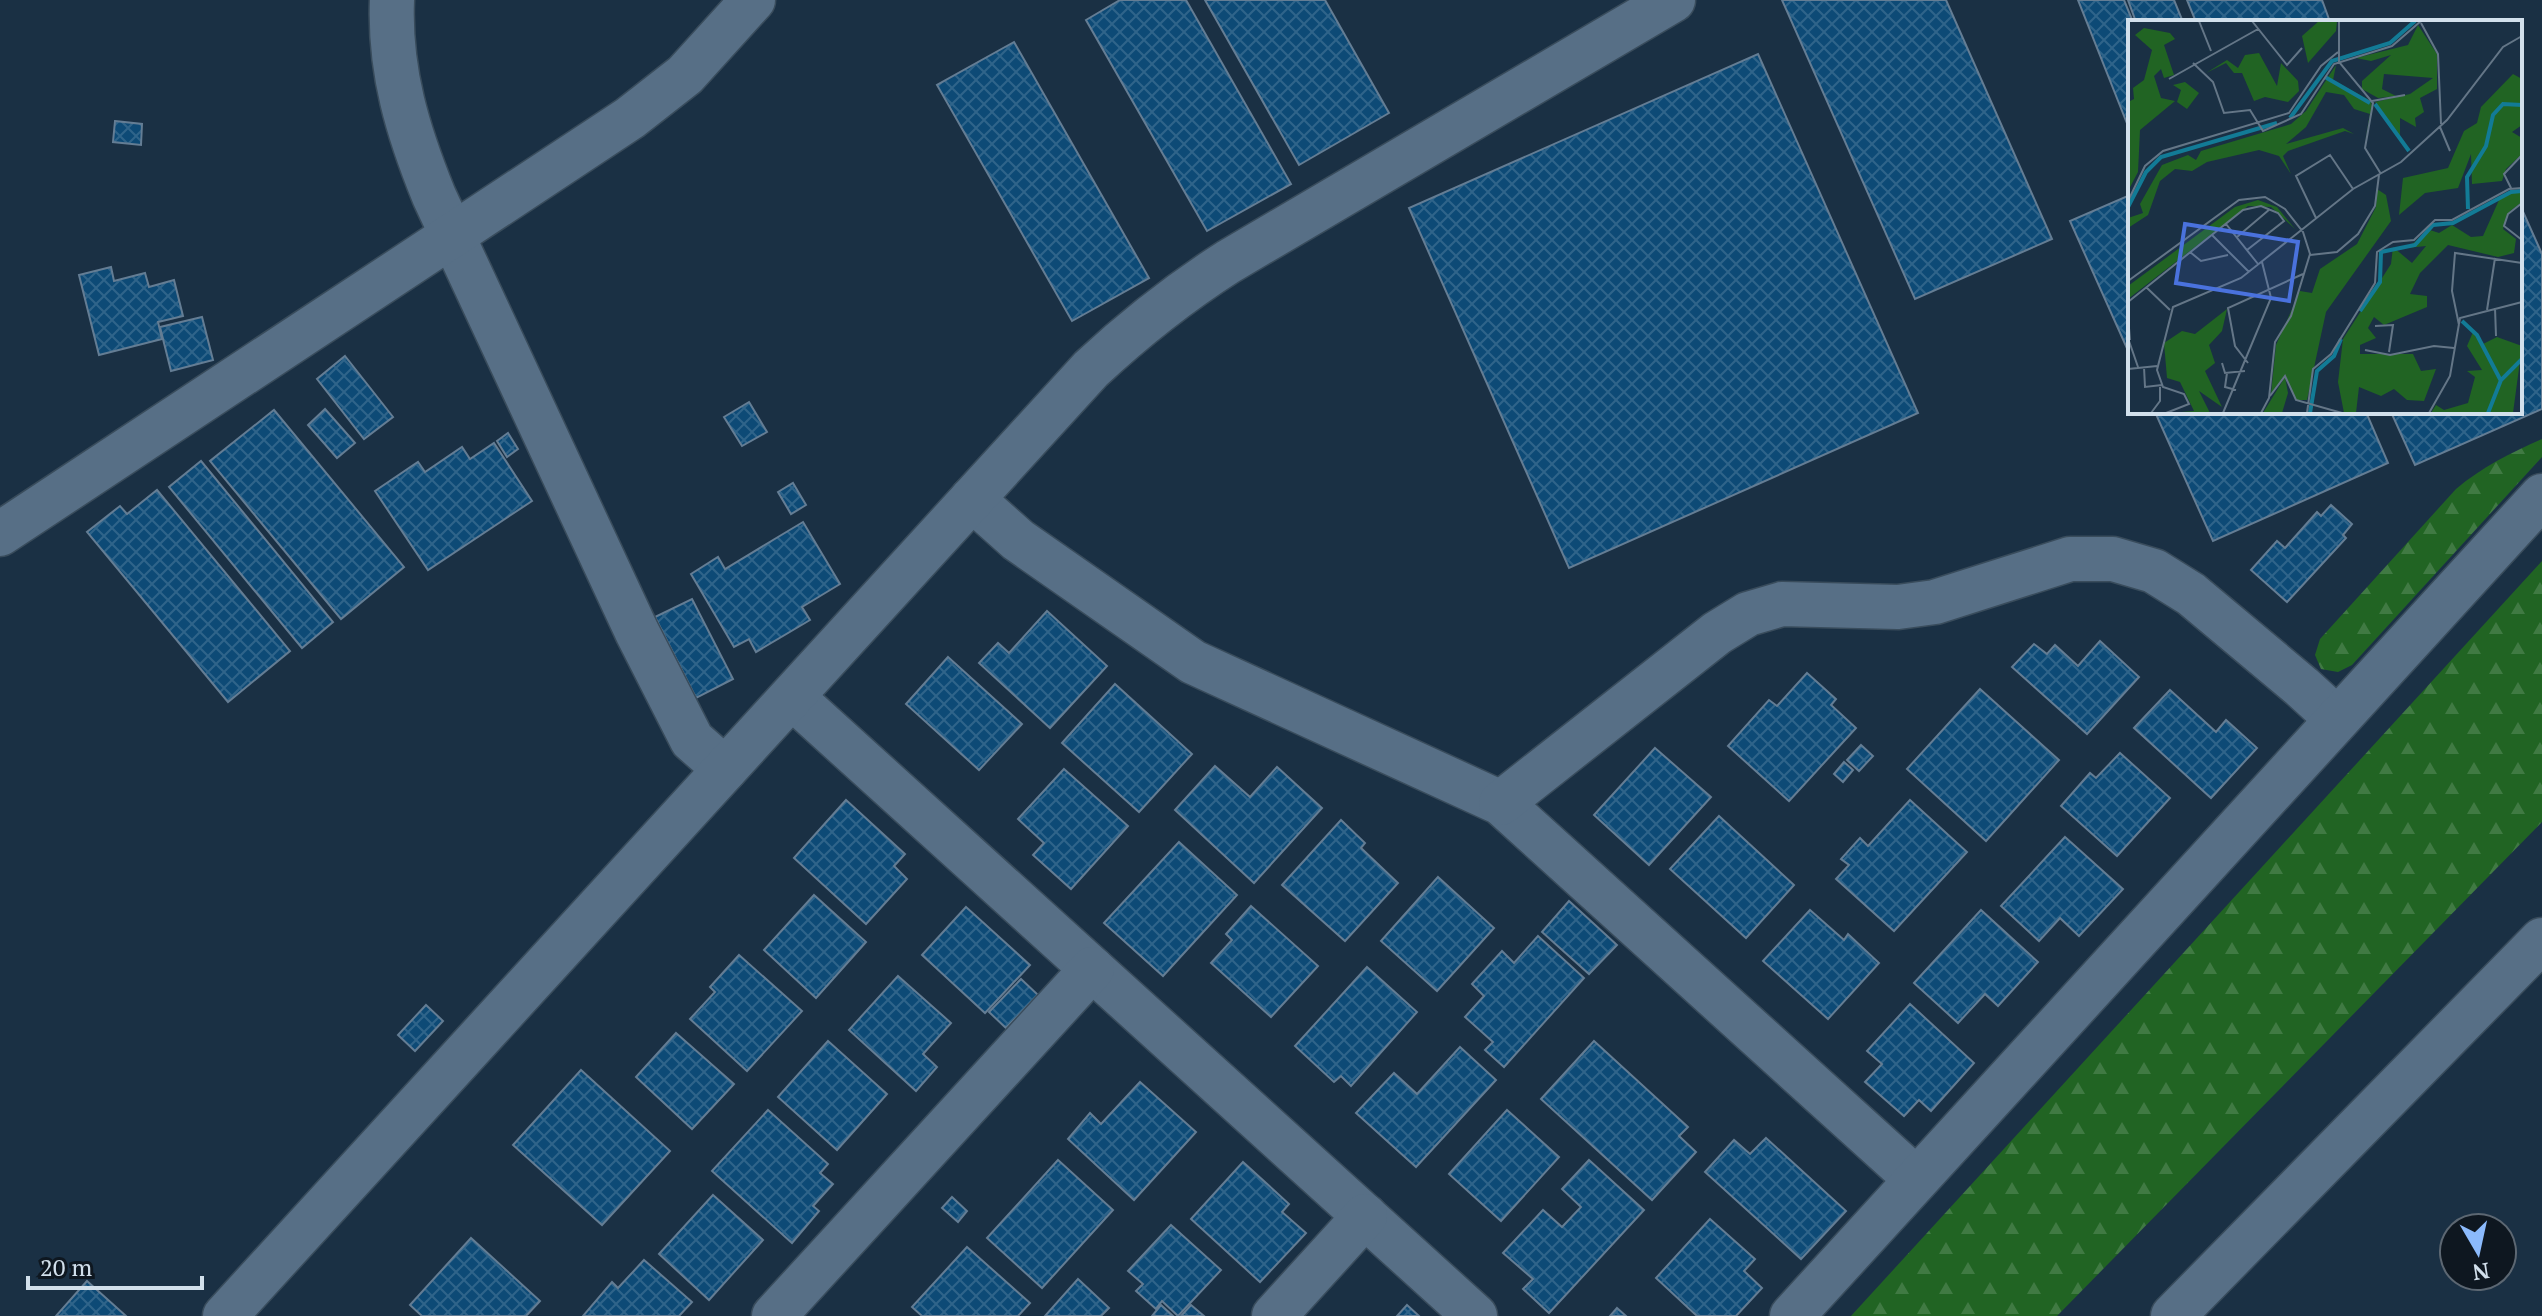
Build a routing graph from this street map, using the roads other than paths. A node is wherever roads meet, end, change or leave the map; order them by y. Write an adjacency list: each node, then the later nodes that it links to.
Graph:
1 (392, 0): 4 (street)
2 (753, 0): 4 (street)
3 (1673, 0): 6 (street)
4 (452, 236): 7 (street); 10 (street)
5 (2542, 496): 9 (street)
6 (972, 499): 8 (street); 11 (street)
7 (0, 534)
8 (792, 697): 10 (street); 13 (street)
9 (2337, 719): 11 (street); 14 (street)
10 (725, 769): 16 (street)
11 (1501, 803): 14 (street)
12 (2542, 940): 21 (street)
13 (1092, 969): 15 (street); 17 (street)
14 (1916, 1179): 20 (street)
15 (1365, 1216): 18 (street); 19 (street)
16 (225, 1316)
17 (774, 1316)
18 (1274, 1316)
19 (1475, 1316)
20 (1792, 1316)
21 (2173, 1316)

